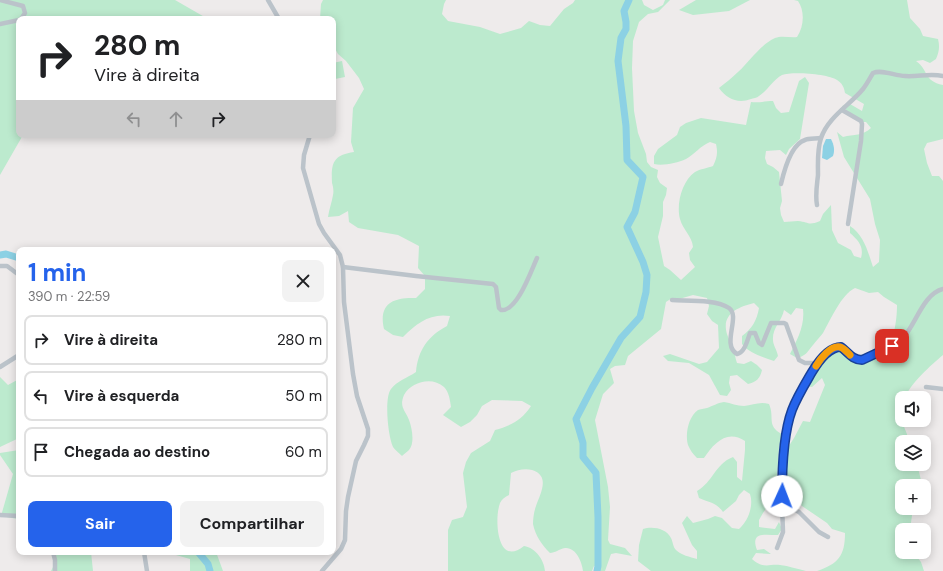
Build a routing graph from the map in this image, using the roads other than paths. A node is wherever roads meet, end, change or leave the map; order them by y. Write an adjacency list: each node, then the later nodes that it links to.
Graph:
1 (0, 0): 3 (street)
2 (268, 0): 4 (street)
3 (22, 16)
4 (277, 16)
5 (16, 20): 6 (street)
6 (0, 24)
7 (943, 76): 8 (street)
8 (842, 110): 10 (street); 13 (street)
9 (309, 138): 14 (street)
10 (821, 138): 11 (street); 12 (street)
11 (781, 184)
12 (817, 205)
13 (848, 224)
14 (334, 247)
15 (336, 250): 18 (street)
16 (537, 258): 18 (street)
17 (0, 266): 19 (street)
18 (343, 267): 34 (street)
19 (16, 273)
20 (943, 289): 23 (street)
21 (672, 300): 23 (street)
22 (16, 357): 24 (street)
23 (817, 364): 27 (street)
24 (0, 367)
25 (926, 387): 26 (street)
26 (943, 389)
27 (782, 503): 30 (street); 31 (street)
28 (0, 515): 29 (street)
29 (16, 516)
30 (828, 537)
31 (777, 548)
32 (54, 555): 36 (street)
33 (144, 555): 37 (street)
34 (336, 555)
35 (336, 555): 38 (street)
36 (56, 571)
37 (147, 571)
38 (322, 571)

